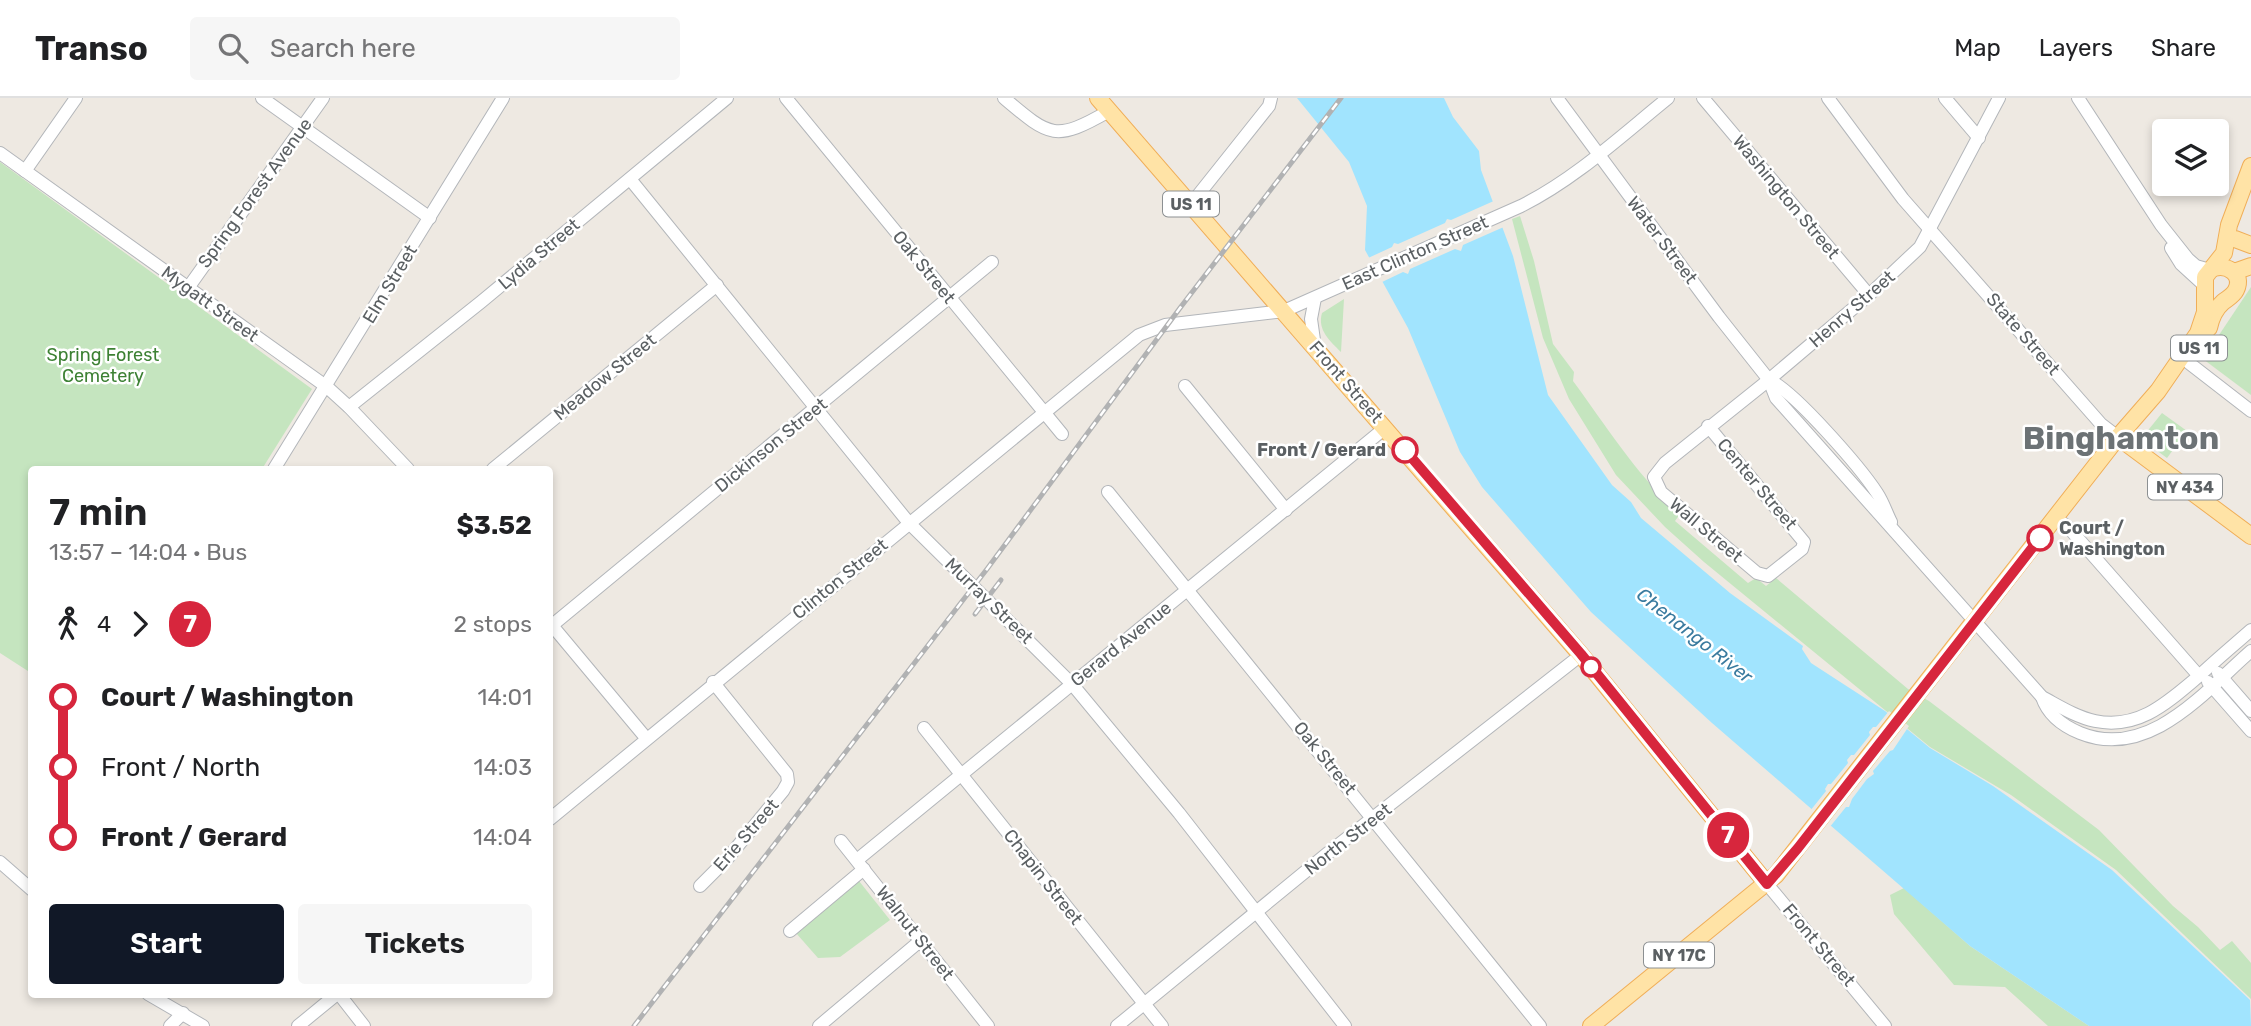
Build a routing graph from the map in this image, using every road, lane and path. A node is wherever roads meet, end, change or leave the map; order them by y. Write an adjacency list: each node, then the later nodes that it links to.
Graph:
1 (76, 98): 22 (street)
2 (262, 98): 17 (street)
3 (323, 98): 17 (street, Spring Forest Avenue)
4 (503, 98): 26 (street, Elm Street)
5 (727, 98): 23 (street, Lydia Street)
6 (786, 98): 39 (street, Oak Street)
7 (1004, 98): 16 (street)
8 (1271, 98): 25 (street)
9 (1558, 98): 20 (street, Water Street)
10 (1668, 98): 20 (street, East Clinton Street)
11 (1703, 98): 37 (street, Washington Street)
12 (1828, 98): 27 (street, State Street)
13 (1945, 98): 18 (street)
14 (1999, 98): 18 (street, Henry Street)
15 (2078, 98): 34 (street)
16 (1101, 102): 25 (main road, Front Street / US 11)
17 (302, 127): 26 (street); 36 (street, Spring Forest Avenue)
18 (1979, 138): 27 (street, Henry Street)
19 (0, 153): 22 (street, Mygatt Street)
20 (1598, 154): 40 (street, East Clinton Street); 45 (street, Water Street)
21 (2251, 166): 24 (main road, US 11)
22 (25, 171): 36 (street, Mygatt Street)
23 (629, 179): 35 (street, Murray Street); 49 (street, Lydia Street)
24 (2244, 188): 28 (main road, US 11); 34 (main road, US 11)
25 (1191, 204): 41 (main road, Front Street / US 11)
26 (430, 218): 47 (street, Elm Street)
27 (1931, 230): 37 (street, Henry Street); 56 (street, State Street)
28 (2235, 239): 29 (main road); 32 (main road, US 11)
29 (2251, 245)
30 (992, 262): 39 (street, Dickinson Street)
31 (2251, 266): 32 (main road)
32 (2233, 271): 34 (main road); 38 (main road, US 11)
33 (2251, 276): 38 (main road)
34 (2208, 278): 38 (main road); 48 (main road, US 11)
35 (717, 285): 50 (street, Murray Street); 59 (street, Meadow Street)
36 (188, 288): 47 (street, Mygatt Street)
37 (1869, 295): 45 (street, Henry Street)
38 (2232, 295): 44 (main road, US 11)
39 (949, 298): 50 (street, Dickinson Street); 52 (street, Oak Street)
40 (1315, 298): 41 (street, East Clinton Street); 43 (street)
41 (1284, 311): 42 (street, East Clinton Street); 43 (main road, Front Street / US 11)
42 (1132, 340): 52 (street, Clinton Street)
43 (1315, 347): 54 (main road, Front Street / US 11)
44 (2189, 363): 48 (main road, US 11); 51 (street)
45 (1769, 380): 53 (street, Henry Street); 68 (street, Water Street)
46 (1185, 386): 62 (street)
47 (327, 387): 49 (street, Mygatt Street); 57 (street, Elm Street)
48 (2158, 391): 56 (main road, US 11)
49 (349, 407): 58 (street, Mygatt Street)
50 (817, 408): 64 (street, Murray Street); 69 (street, Dickinson Street)
51 (2251, 411)
52 (1044, 413): 55 (street, Oak Street); 64 (street, Clinton Street)
53 (1708, 426): 60 (street, Henry Street); 66 (street, Center Street)
54 (1385, 428): 62 (street, Gerard Avenue); 73 (main road, Front Street / US 11)
55 (1062, 435)
56 (2118, 437): 63 (main road, US 11); 65 (main road, State Street / NY 434)
57 (276, 466)
58 (405, 466)
59 (497, 466)
60 (1654, 477): 66 (street, Wall Street)
61 (1108, 492): 67 (street, Oak Street)
62 (1286, 510): 67 (street, Gerard Avenue)
63 (2056, 518): 68 (main road, US 11); 74 (street)
64 (908, 523): 75 (street, Clinton Street); 77 (street, Murray Street)
65 (2251, 536)
66 (1764, 577)
67 (1188, 589): 77 (street, Gerard Avenue); 85 (street, Oak Street)
68 (1975, 621): 78 (street, Water Street); 89 (main road, US 11)
69 (553, 623)
70 (553, 629): 82 (street)
71 (2251, 630): 74 (street)
72 (2251, 651): 76 (street, Water Street)
73 (1581, 654): 85 (street, North Street); 89 (main road, Front Street / US 11)
74 (2203, 672): 76 (street); 78 (street)
75 (713, 682): 82 (street, Clinton Street); 91 (street, Erie Street)
76 (2216, 682): 78 (street, Water Street); 79 (street); 81 (street)
77 (1072, 684): 83 (street, Gerard Avenue); 92 (street, Murray Street)
78 (2042, 696)
79 (2251, 711)
80 (924, 728): 83 (street, Chapin Street)
81 (2251, 731)
82 (646, 738): 84 (street, Clinton Street)
83 (962, 775): 88 (street, Gerard Avenue); 98 (street, Chapin Street)
84 (553, 816)
85 (1374, 819): 92 (street, North Street); 109 (street, Oak Street)
86 (841, 841): 88 (street, Walnut Street)
87 (0, 862): 90 (street)
88 (861, 864): 93 (street, Gerard Avenue); 94 (street, Walnut Street)
89 (1767, 884): 110 (main road, NY 17C); 111 (street, Front Street)
90 (28, 886)
91 (700, 886)
92 (1257, 913): 98 (street, North Street); 108 (street, Murray Street)
93 (790, 931)
94 (920, 941): 104 (street); 105 (street, Walnut Street)
95 (155, 998): 99 (street)
96 (333, 998): 102 (street)
97 (341, 998): 103 (street)
98 (1144, 1004): 106 (street, North Street); 107 (street, Chapin Street)
99 (183, 1013): 100 (street); 101 (street)
100 (170, 1026)
101 (203, 1026)
102 (298, 1026)
103 (364, 1026)
104 (819, 1026)
105 (989, 1026)
106 (1118, 1026)
107 (1162, 1026)
108 (1345, 1026)
109 (1540, 1026)
110 (1591, 1026)
111 (1885, 1026)

